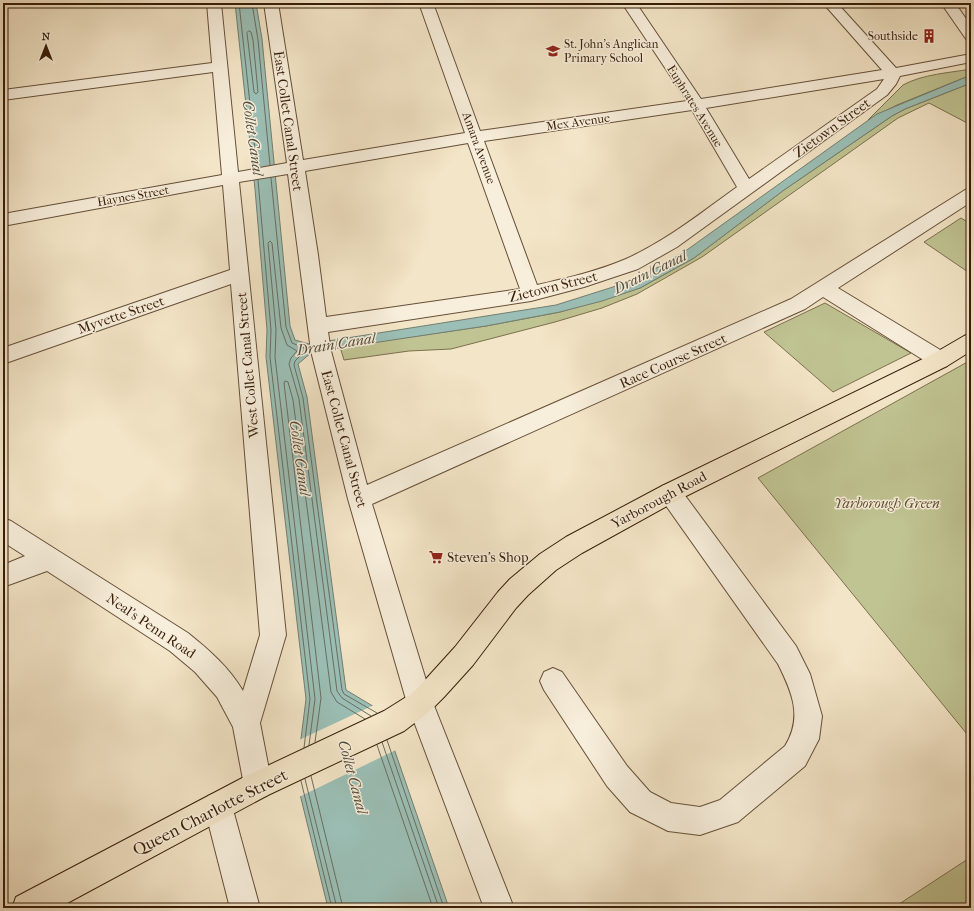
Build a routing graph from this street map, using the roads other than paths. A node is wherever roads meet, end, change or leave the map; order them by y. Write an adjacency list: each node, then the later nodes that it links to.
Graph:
1 (214, 3): 9 (street, West Collet Canal Street)
2 (271, 3): 14 (street, East Collet Canal Street)
3 (426, 3): 13 (street, Amara Avenue)
4 (629, 3): 12 (street, Euphrates Avenue)
5 (830, 3): 10 (street)
6 (948, 3): 7 (street)
7 (971, 36)
8 (971, 58): 10 (street, Mex Avenue)
9 (220, 67): 11 (street); 16 (street, West Collet Canal Street)
10 (893, 74): 12 (street, Mex Avenue); 17 (street, Zietown Street)
11 (3, 95)
12 (696, 105): 13 (street, Mex Avenue); 17 (street, Euphrates Avenue)
13 (475, 137): 14 (street, Mex Avenue); 22 (street, Amara Avenue)
14 (289, 167): 15 (street, Mex Avenue); 23 (street, East Collet Canal Street)
15 (262, 172): 16 (street, Haynes Street)
16 (237, 177): 19 (street, Haynes Street); 20 (street, West Collet Canal Street)
17 (747, 190): 22 (street, Zietown Street)
18 (971, 194): 21 (street, Race Course Street)
19 (3, 220)
20 (239, 274): 25 (street, Myvette Street); 35 (street, West Collet Canal Street)
21 (825, 288): 26 (street); 28 (street, Race Course Street)
22 (532, 294): 23 (street, Zietown Street)
23 (319, 339): 28 (street, East Collet Canal Street)
24 (971, 341): 26 (main road, Yarborough Road)
25 (3, 356)
26 (940, 360): 27 (main road, Yarborough Road)
27 (670, 493): 32 (street); 33 (main road, Yarborough Road)
28 (359, 499): 33 (street, East Collet Canal Street)
29 (3, 529): 30 (street, Neal's Penn Road)
30 (49, 559): 31 (street); 35 (street, Neal's Penn Road)
31 (3, 576)
32 (553, 681)
33 (420, 703): 34 (main road, Yarborough Road); 40 (street, East Collet Canal Street)
34 (394, 721): 36 (main road, Queen Charlotte Street)
35 (246, 722): 36 (street, Neal's Penn Road)
36 (258, 785): 37 (main road, Queen Charlotte Street)
37 (218, 806): 38 (main road, Queen Charlotte Street); 39 (street)
38 (27, 908)
39 (245, 908)
40 (499, 908)

